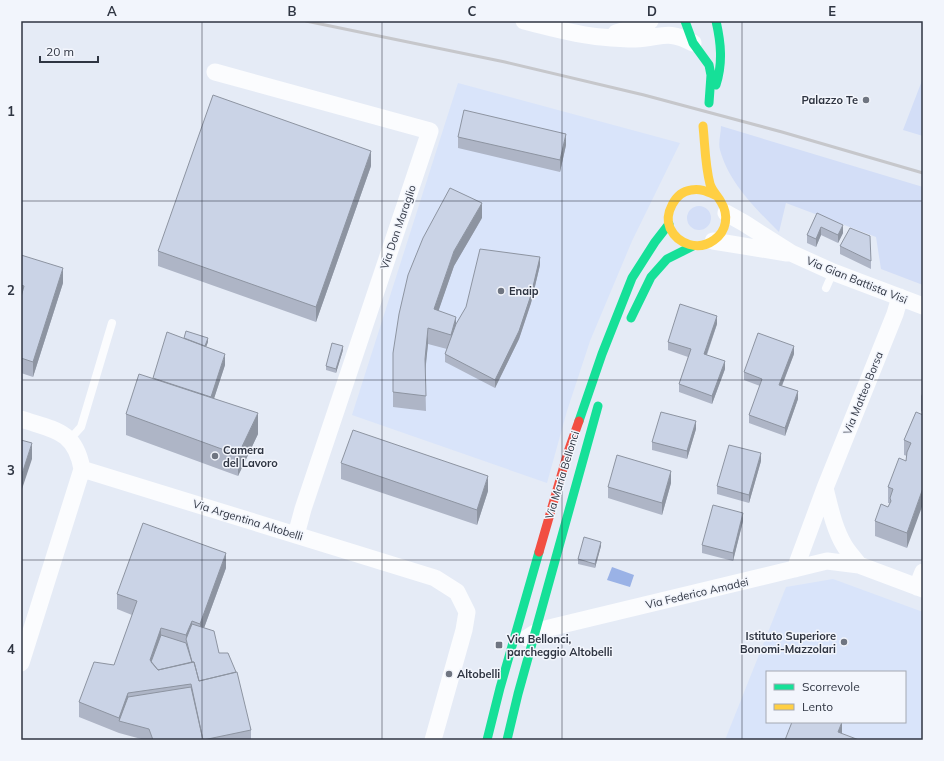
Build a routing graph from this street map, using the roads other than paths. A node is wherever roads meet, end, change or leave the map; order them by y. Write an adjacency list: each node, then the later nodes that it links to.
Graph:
1 (524, 21): 7 (street)
2 (650, 21): 7 (street)
3 (675, 21): 6 (street)
4 (685, 21): 8 (street)
5 (716, 21): 8 (street)
6 (660, 35): 7 (street); 8 (street)
7 (602, 37)
8 (694, 43)
9 (215, 72): 28 (street, Via Don Maraglio)
10 (695, 155): 11 (street)
11 (716, 196): 12 (street); 13 (street, Via Maria Bellonci)
12 (726, 213): 14 (street); 16 (street, Via Gian Battista Visi)
13 (669, 224): 15 (street); 34 (street, Via Maria Bellonci)
14 (713, 241): 15 (street); 16 (street, Via Gian Battista Visi)
15 (693, 246): 22 (street)
16 (791, 253): 17 (street, Via Gian Battista Visi)
17 (833, 272): 18 (lane); 19 (street, Via Gian Battista Visi)
18 (826, 288)
19 (900, 297): 20 (street, Via Gian Battista Visi); 27 (street, Via Matteo Borsa)
20 (923, 306)
21 (112, 322): 25 (lane)
22 (629, 323)
23 (601, 397): 32 (street, Via Maria Bellonci)
24 (21, 419): 25 (street)
25 (70, 439): 26 (street)
26 (82, 469): 28 (street, Via Argentina Altobelli); 33 (street)
27 (826, 488): 29 (street); 30 (street, Via Matteo Borsa)
28 (296, 536): 35 (street, Via Argentina Altobelli)
29 (859, 565): 30 (street, Via Federico Amadei); 31 (street, Via Federico Amadei)
30 (795, 569): 32 (street, Via Federico Amadei)
31 (921, 583)
32 (535, 633): 34 (street, Via Federico Amadei); 37 (street, Via Maria Bellonci)
33 (21, 663)
34 (500, 688): 36 (street, Via Maria Bellonci)
35 (433, 740)
36 (487, 740)
37 (507, 740)

